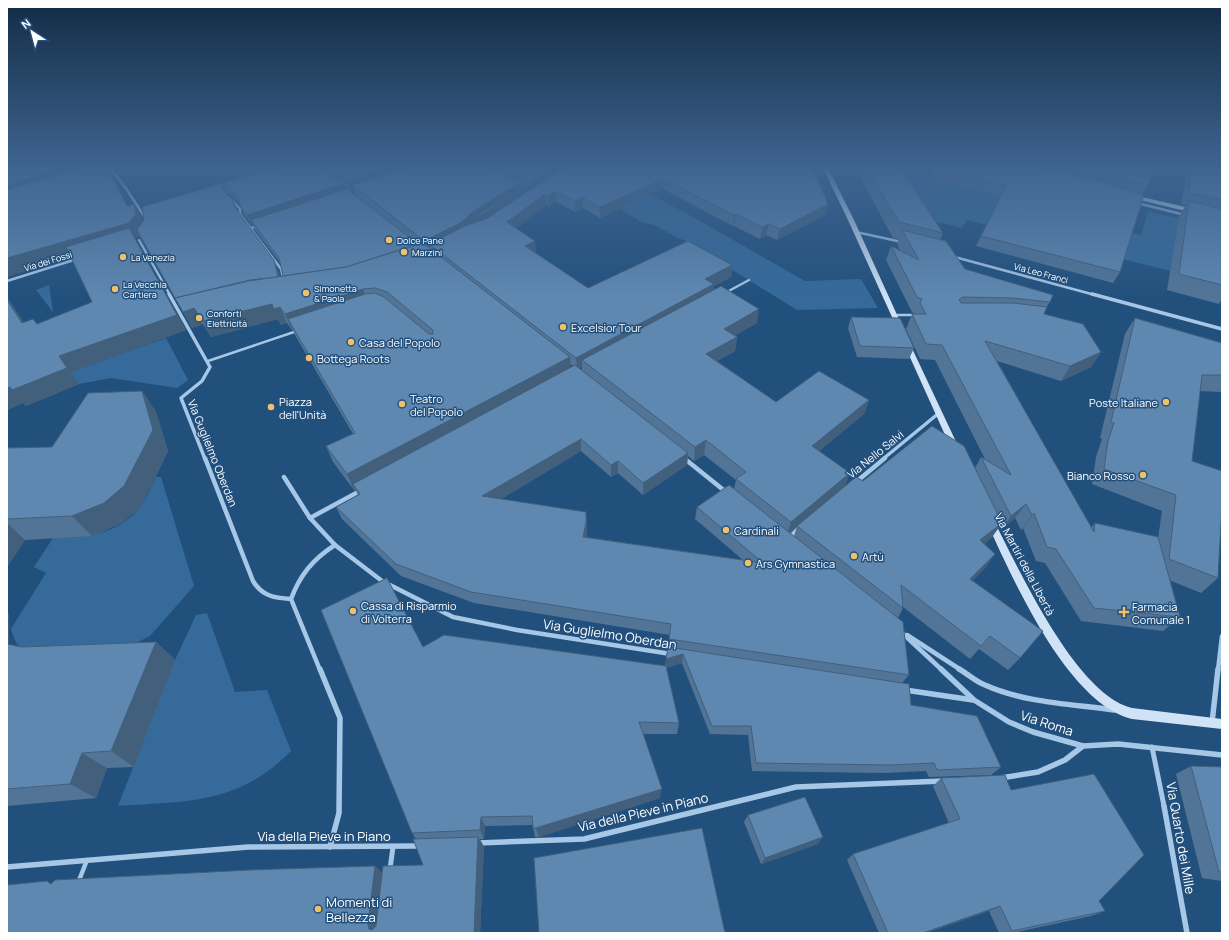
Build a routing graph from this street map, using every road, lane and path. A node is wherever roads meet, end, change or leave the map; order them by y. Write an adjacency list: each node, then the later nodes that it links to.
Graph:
1 (139, 210): 8 (street)
2 (240, 210): 10 (street)
3 (845, 210): 11 (main road)
4 (1169, 210): 7 (street)
5 (1188, 210): 6 (main road)
6 (1199, 212)
7 (1186, 215)
8 (147, 222)
9 (266, 224): 10 (street)
10 (251, 228): 20 (street)
11 (856, 232): 15 (street); 24 (main road)
12 (142, 237): 13 (street)
13 (139, 240): 14 (street); 23 (street)
14 (132, 243)
15 (904, 243)
16 (947, 254): 27 (street, Via Leo Franci)
17 (84, 257): 19 (street, Via dei Fossi)
18 (749, 280): 21 (street)
19 (7, 282)
20 (285, 289)
21 (721, 295)
22 (186, 311): 23 (street)
23 (179, 312): 28 (street)
24 (894, 315): 25 (lane); 29 (main road)
25 (914, 315)
26 (303, 329): 28 (lane)
27 (1222, 329)
28 (208, 361): 43 (street, Via Guglielmo Oberdan)
29 (939, 413): 31 (main road); 33 (street, Via Nello Salvi)
30 (679, 455): 35 (street)
31 (959, 456)
32 (284, 477): 37 (street, Via Guglielmo Oberdan)
33 (854, 483)
34 (367, 487): 37 (street)
35 (732, 497)
36 (986, 513): 48 (main road, Via Martiri della Libertà)
37 (310, 518): 42 (street, Via Guglielmo Oberdan)
38 (806, 523): 40 (street)
39 (783, 536): 40 (street)
40 (787, 540): 41 (street)
41 (794, 544)
42 (335, 545): 43 (street); 45 (street, Via Guglielmo Oberdan)
43 (291, 599): 58 (street)
44 (1222, 636): 49 (street)
45 (674, 655)
46 (895, 689): 47 (street)
47 (974, 700): 48 (street, Via Roma); 50 (street, Via Roma)
48 (1124, 711): 49 (main road, Via Martiri della Libertà)
49 (1217, 724)
50 (1083, 746): 51 (street, Via Roma); 53 (street)
51 (1152, 747): 52 (street, Via Roma); 55 (street, Via Quarto dei Mille)
52 (1222, 755)
53 (991, 779)
54 (952, 781): 56 (street, Via della Pieve in Piano)
55 (1164, 806): 64 (street, Via Quarto dei Mille)
56 (472, 844)
57 (425, 845): 59 (street, Via della Pieve in Piano)
58 (330, 847): 59 (street, Via della Pieve in Piano); 60 (street, Via della Pieve in Piano)
59 (393, 847): 62 (street)
60 (87, 860): 61 (street, Via della Pieve in Piano); 63 (lane)
61 (7, 867)
62 (390, 874)
63 (76, 889)
64 (1186, 933)

